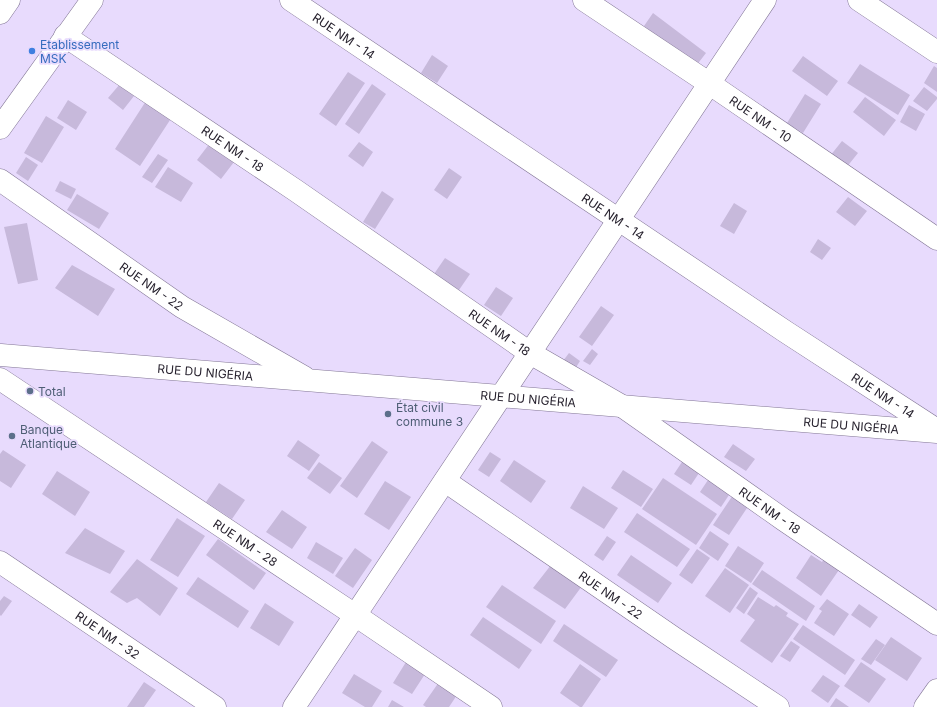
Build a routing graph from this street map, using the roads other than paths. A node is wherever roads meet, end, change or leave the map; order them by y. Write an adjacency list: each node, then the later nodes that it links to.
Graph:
1 (9, 0): 7 (street)
2 (92, 0): 8 (street)
3 (291, 0): 13 (street, RUE NM - 14)
4 (584, 0): 10 (street, RUE NM - 10)
5 (765, 0): 10 (street)
6 (859, 0): 9 (street)
7 (0, 13)
8 (65, 36): 11 (street); 15 (street, RUE NM - 18)
9 (937, 52)
10 (710, 84): 13 (street); 14 (street, RUE NM - 10)
11 (0, 128)
12 (0, 180): 18 (street, RUE NM - 22)
13 (619, 220): 15 (street); 21 (street, RUE NM - 14)
14 (937, 239)
15 (530, 353): 19 (street); 20 (street, RUE NM - 18)
16 (0, 354): 18 (street, RUE DU NIGÉRIA)
17 (0, 379): 24 (street, RUE NM - 28)
18 (310, 380): 19 (street, RUE DU NIGÉRIA)
19 (501, 396): 20 (street, RUE DU NIGÉRIA); 22 (street)
20 (622, 406): 21 (street, RUE DU NIGÉRIA); 25 (street, RUE NM - 18)
21 (937, 431)
22 (445, 481): 24 (street); 30 (street, RUE NM - 22)
23 (0, 562): 27 (street, RUE NM - 32)
24 (355, 615): 28 (street); 29 (street, RUE NM - 28)
25 (937, 624)
26 (937, 690): 31 (street)
27 (215, 707)
28 (294, 707)
29 (491, 707)
30 (778, 707)
31 (925, 707)

